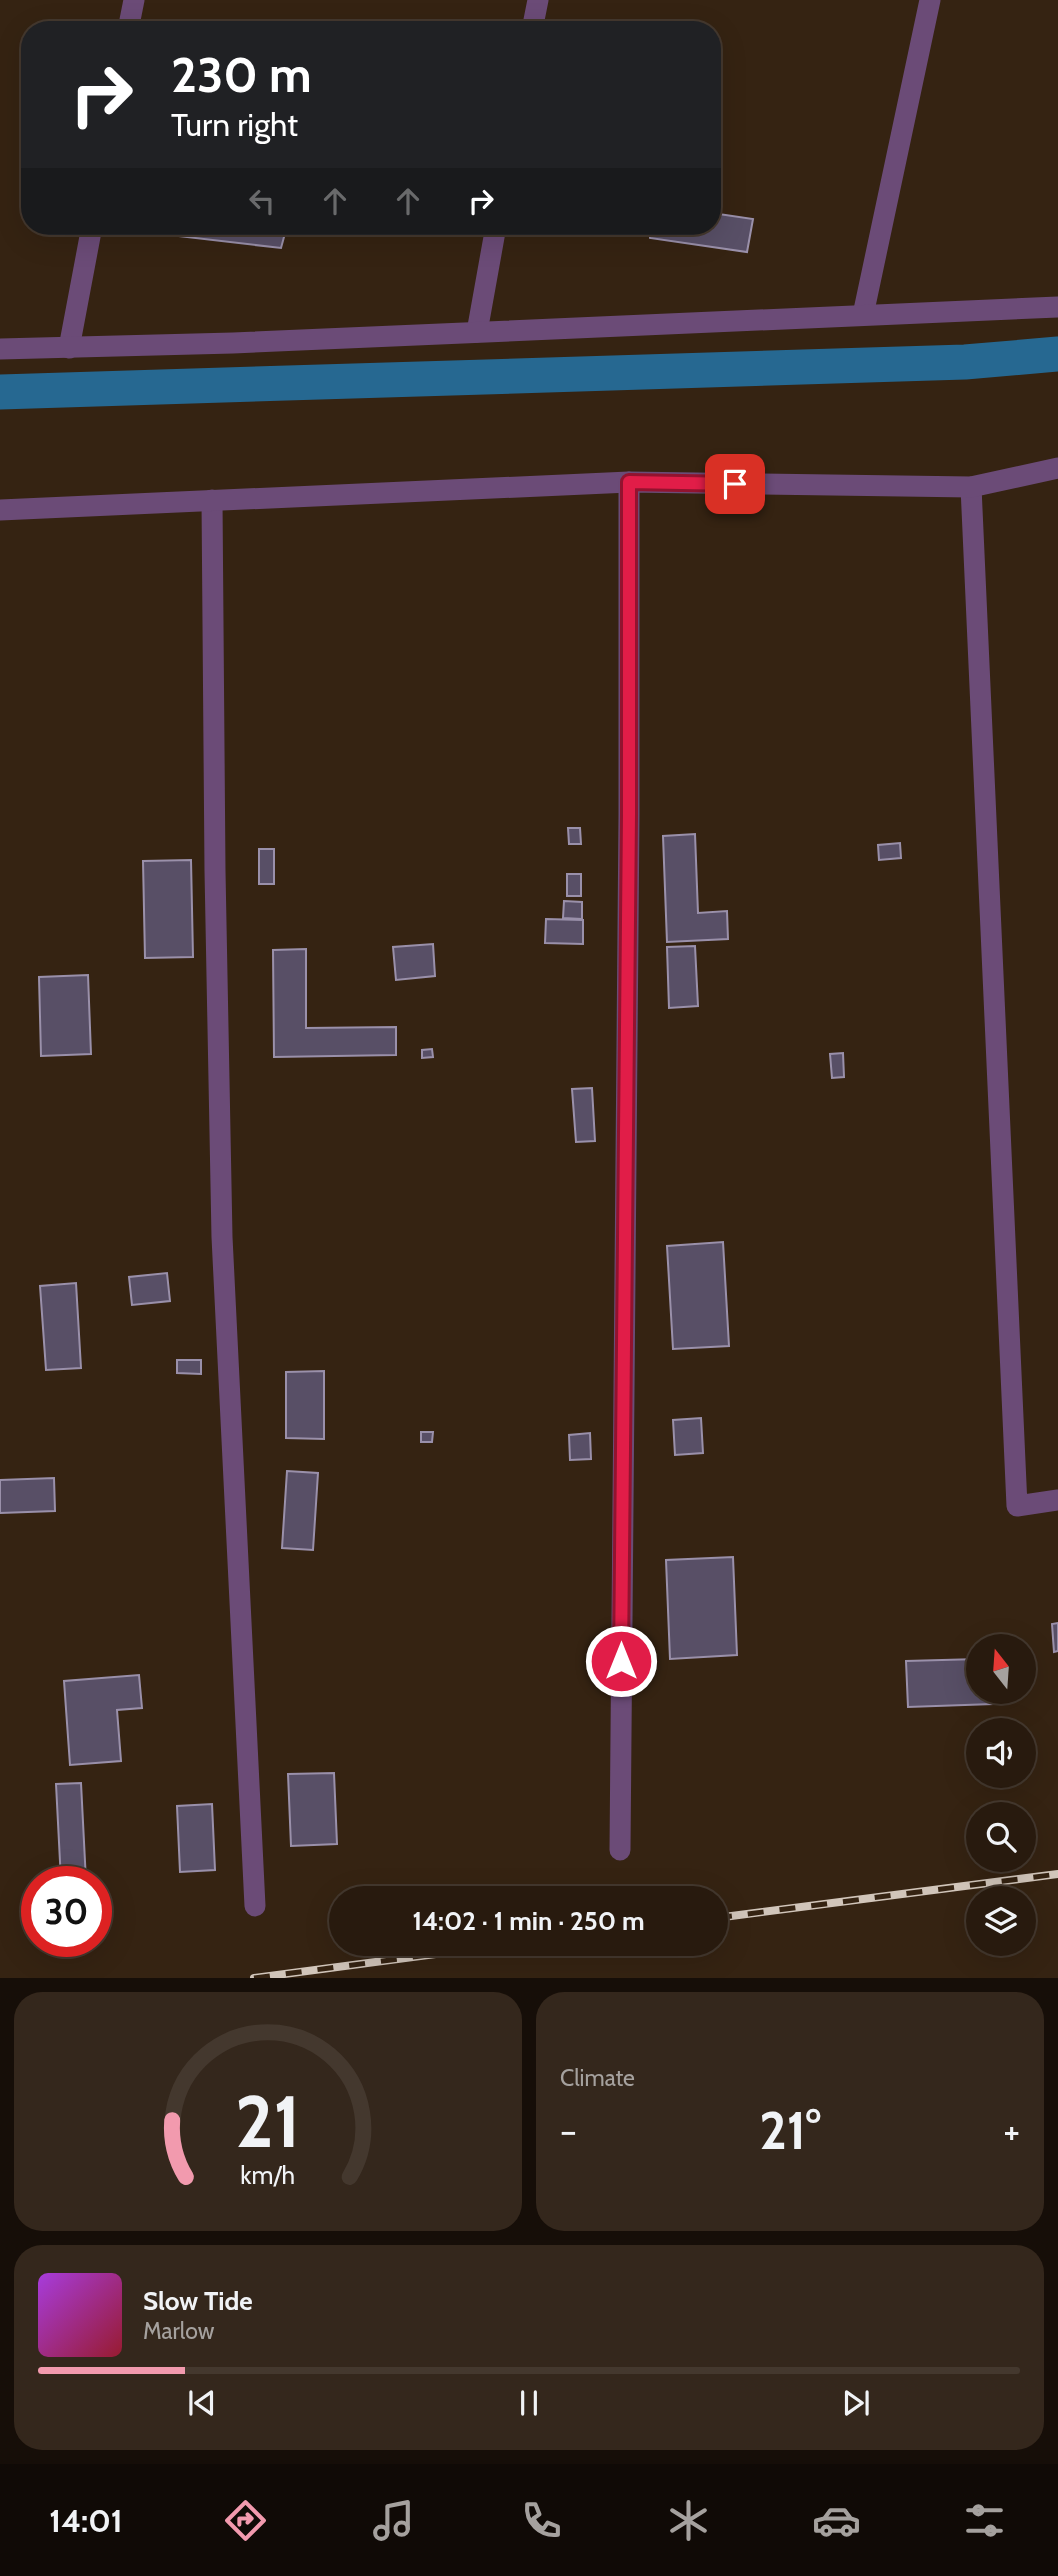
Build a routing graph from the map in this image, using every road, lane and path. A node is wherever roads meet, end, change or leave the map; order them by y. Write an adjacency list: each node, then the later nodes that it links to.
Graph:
1 (134, 0): 4 (street)
2 (538, 0): 5 (street)
3 (930, 0): 9 (street)
4 (130, 21)
5 (534, 21)
6 (90, 235): 11 (street)
7 (494, 235): 10 (street)
8 (1058, 307): 9 (street)
9 (863, 315): 10 (street)
10 (477, 332): 11 (street)
11 (69, 348): 12 (street)
12 (0, 349)
13 (1058, 468): 15 (street)
14 (629, 482): 15 (street); 16 (street); 19 (street)
15 (971, 487): 18 (street)
16 (212, 500): 17 (street); 20 (street)
17 (0, 510)
18 (1058, 1500)
19 (620, 1850)
20 (255, 1906)

